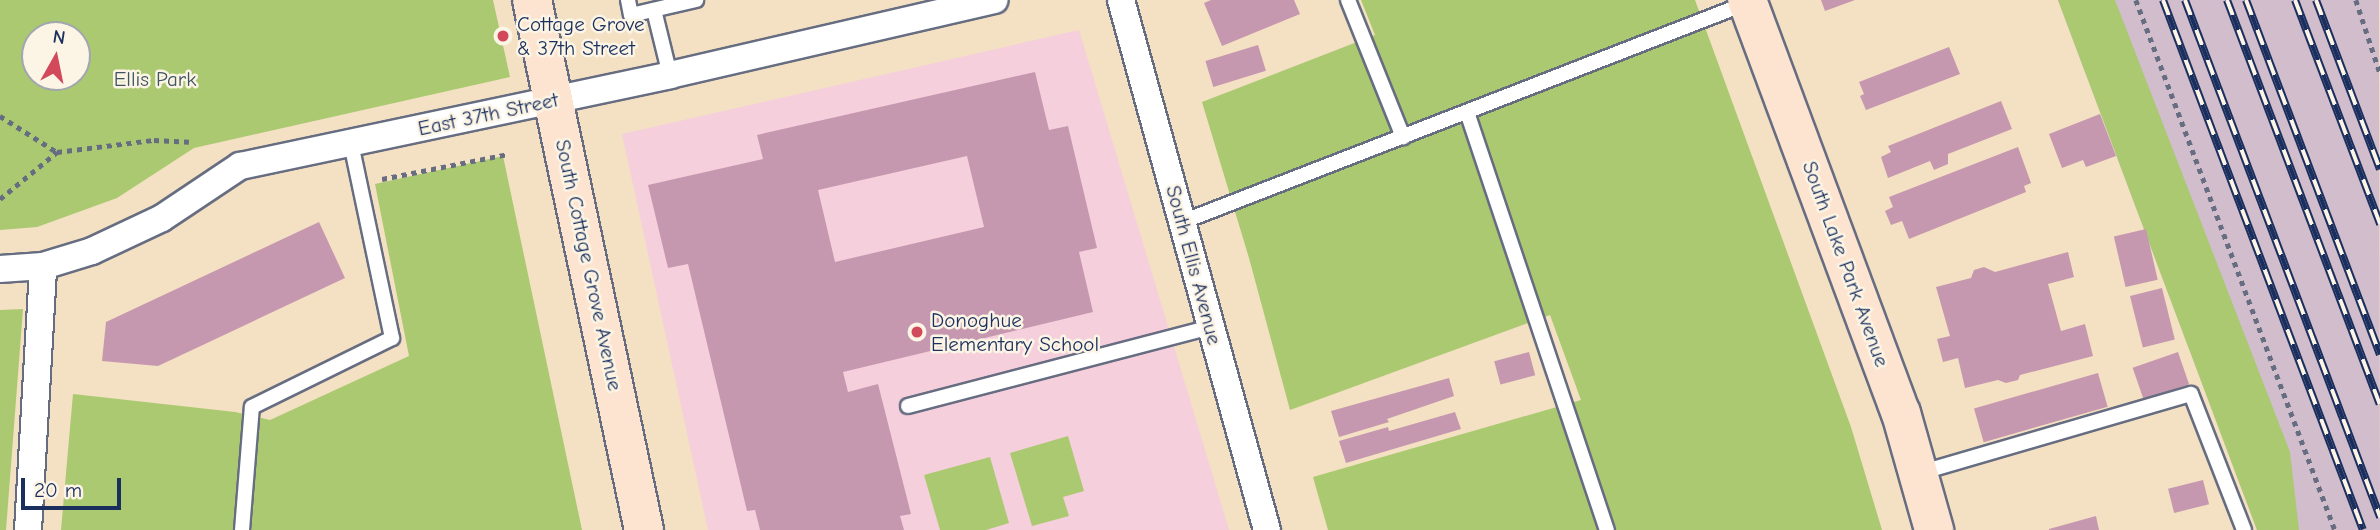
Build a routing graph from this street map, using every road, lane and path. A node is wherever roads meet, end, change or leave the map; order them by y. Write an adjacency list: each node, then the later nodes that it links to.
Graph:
1 (532, 0): 13 (street, South Cottage Grove Avenue)
2 (628, 0): 10 (lane)
3 (696, 0): 10 (lane)
4 (994, 0): 12 (street, East 37th Street)
5 (1121, 0): 23 (street, South Ellis Avenue)
6 (1348, 0): 16 (lane)
7 (2136, 0): 36 (path)
8 (2356, 0): 11 (path)
9 (1748, 1): 14 (lane); 28 (street, South Lake Park Avenue)
10 (654, 10): 12 (lane)
11 (2380, 73)
12 (670, 75): 13 (street, East 37th Street)
13 (554, 100): 18 (street, East 37th Street); 31 (street, South Cottage Grove Avenue)
14 (1467, 112): 16 (lane); 33 (lane)
15 (0, 116): 19 (path)
16 (1403, 136): 23 (lane)
17 (189, 142): 19 (path)
18 (351, 145): 24 (street, East 37th Street); 30 (lane)
19 (57, 152): 22 (path)
20 (508, 154): 21 (path)
21 (381, 179)
22 (0, 199)
23 (1182, 222): 26 (street, South Ellis Avenue)
24 (43, 266): 25 (street, East 37th Street); 29 (street)
25 (0, 270)
26 (1211, 327): 27 (lane); 32 (street, South Ellis Avenue)
27 (908, 406)
28 (1918, 473): 34 (street, South Lake Park Avenue); 35 (lane)
29 (28, 530)
30 (242, 530)
31 (644, 530)
32 (1267, 530)
33 (1608, 530)
34 (1934, 530)
35 (2244, 530)
36 (2335, 530)

